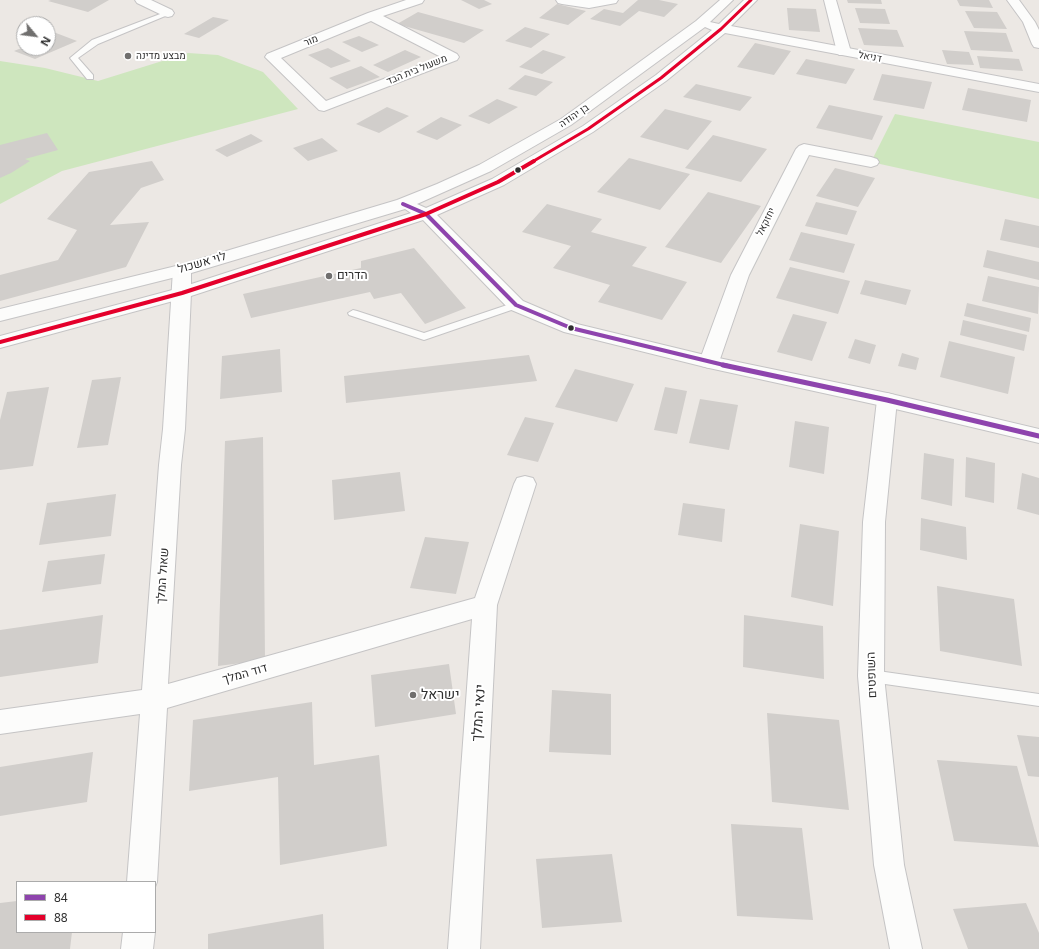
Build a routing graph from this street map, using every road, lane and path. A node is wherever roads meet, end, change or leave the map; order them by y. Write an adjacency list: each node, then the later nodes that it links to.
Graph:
1 (141, 0): 9 (street)
2 (418, 0): 10 (street, מור)
3 (562, 0): 4 (street)
4 (612, 0)
5 (727, 0): 11 (street, בן יהודה)
6 (751, 0): 12 (street, בן יהודה)
7 (830, 0): 14 (street)
8 (1013, 0): 13 (street)
9 (168, 13): 15 (lane)
10 (372, 16): 17 (street, מור); 17 (street, משעול בית הבד)
11 (701, 24): 12 (street, דניאל); 19 (street, בן יהודה)
12 (721, 29): 14 (street, דניאל); 20 (street, בן יהודה)
13 (1039, 44)
14 (844, 52): 16 (street, דניאל)
15 (90, 77)
16 (1039, 88)
17 (324, 107)
18 (871, 162): 27 (street, יחזקאל)
19 (403, 204): 20 (street); 21 (street, לוי אשכול)
20 (426, 214): 22 (street, לוי אשכול); 23 (street)
21 (182, 270): 22 (street, שאול המלך); 25 (street, לוי אשכול)
22 (182, 293): 26 (street, לוי אשכול); 33 (street, שאול המלך)
23 (516, 305): 24 (lane); 27 (street)
24 (353, 313)
25 (0, 315)
26 (0, 342)
27 (709, 362): 28 (street)
28 (887, 400): 29 (street); 32 (street, השופטים)
29 (1039, 436)
30 (524, 484): 31 (street, ינאי המלך)
31 (485, 605): 33 (street, דוד המלך); 39 (street, ינאי המלך)
32 (871, 676): 34 (lane); 40 (street, השופטים)
33 (154, 700): 35 (street, דוד המלך); 36 (street, שאול המלך)
34 (1039, 700)
35 (0, 722)
36 (142, 881)
37 (139, 933): 38 (street)
38 (138, 949)
39 (464, 949)
40 (906, 949)

